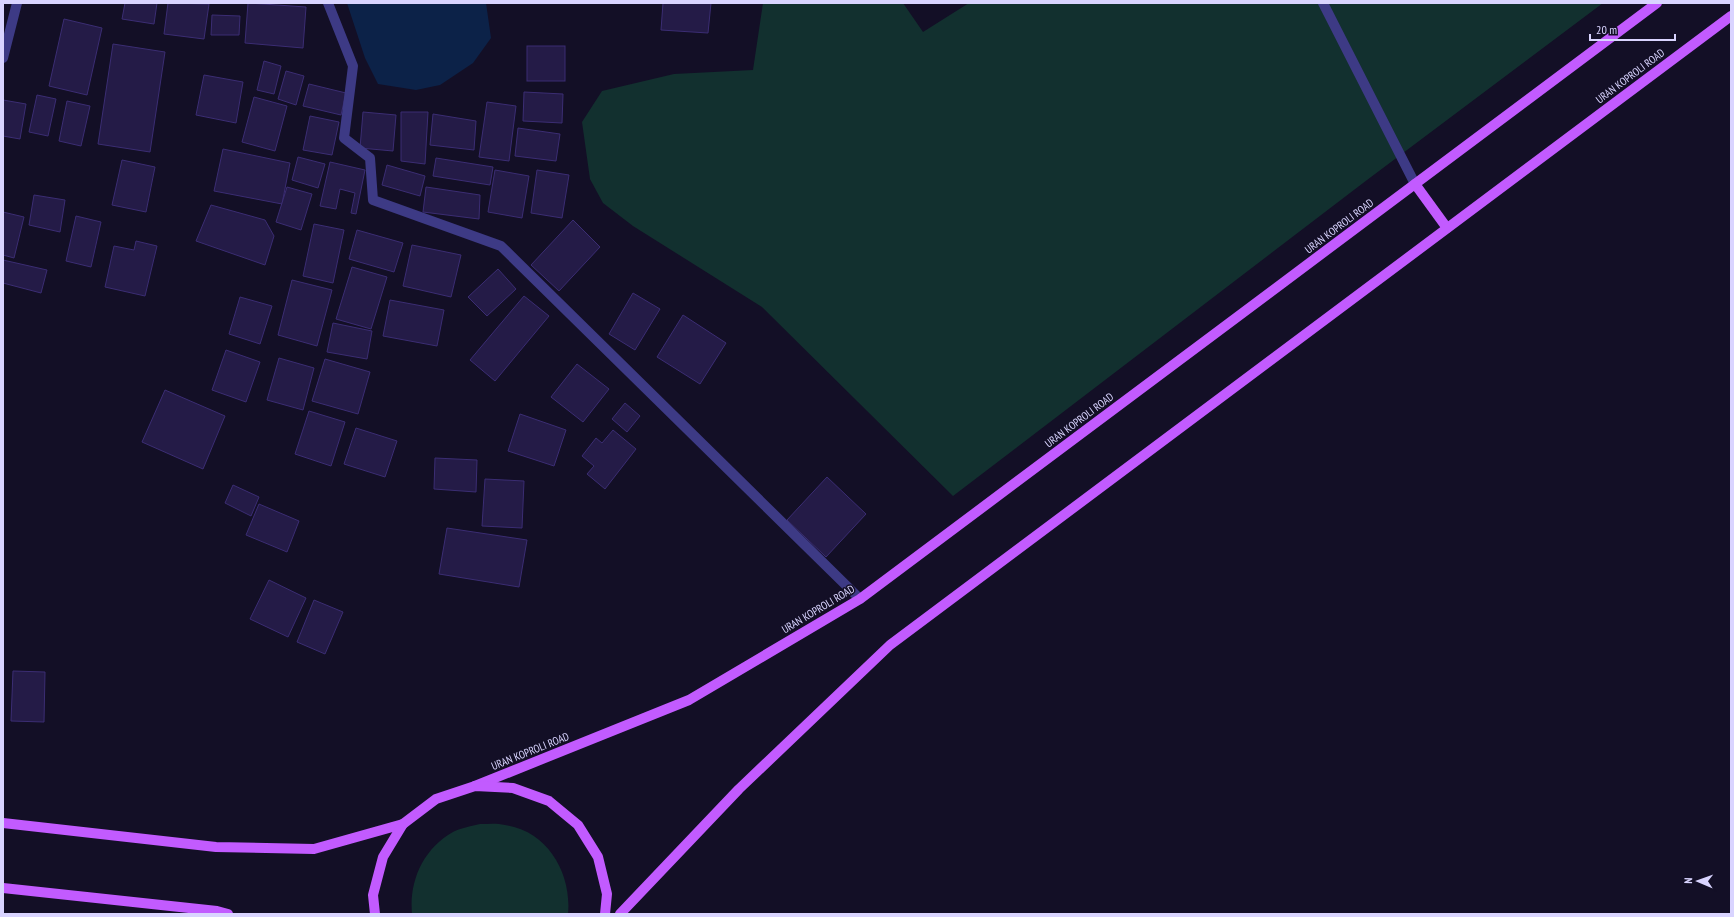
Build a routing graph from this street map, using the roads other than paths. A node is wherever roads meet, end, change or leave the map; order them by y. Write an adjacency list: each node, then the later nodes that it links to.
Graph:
1 (17, 3): 6 (street)
2 (328, 3): 9 (street)
3 (1323, 3): 7 (street)
4 (1657, 3): 7 (main road, URAN KOPROLI ROAD)
5 (1731, 16): 8 (main road, URAN KOPROLI ROAD)
6 (3, 58)
7 (1415, 184): 8 (main road); 9 (main road, URAN KOPROLI ROAD)
8 (1447, 228): 17 (main road, URAN KOPROLI ROAD)
9 (860, 599): 10 (main road, URAN KOPROLI ROAD)
10 (475, 786): 12 (main road, URAN KOPROLI ROAD); 16 (main road)
11 (3, 823): 12 (main road)
12 (403, 824): 15 (main road)
13 (3, 888): 14 (main road)
14 (228, 914)
15 (375, 914)
16 (605, 914)
17 (620, 914)

